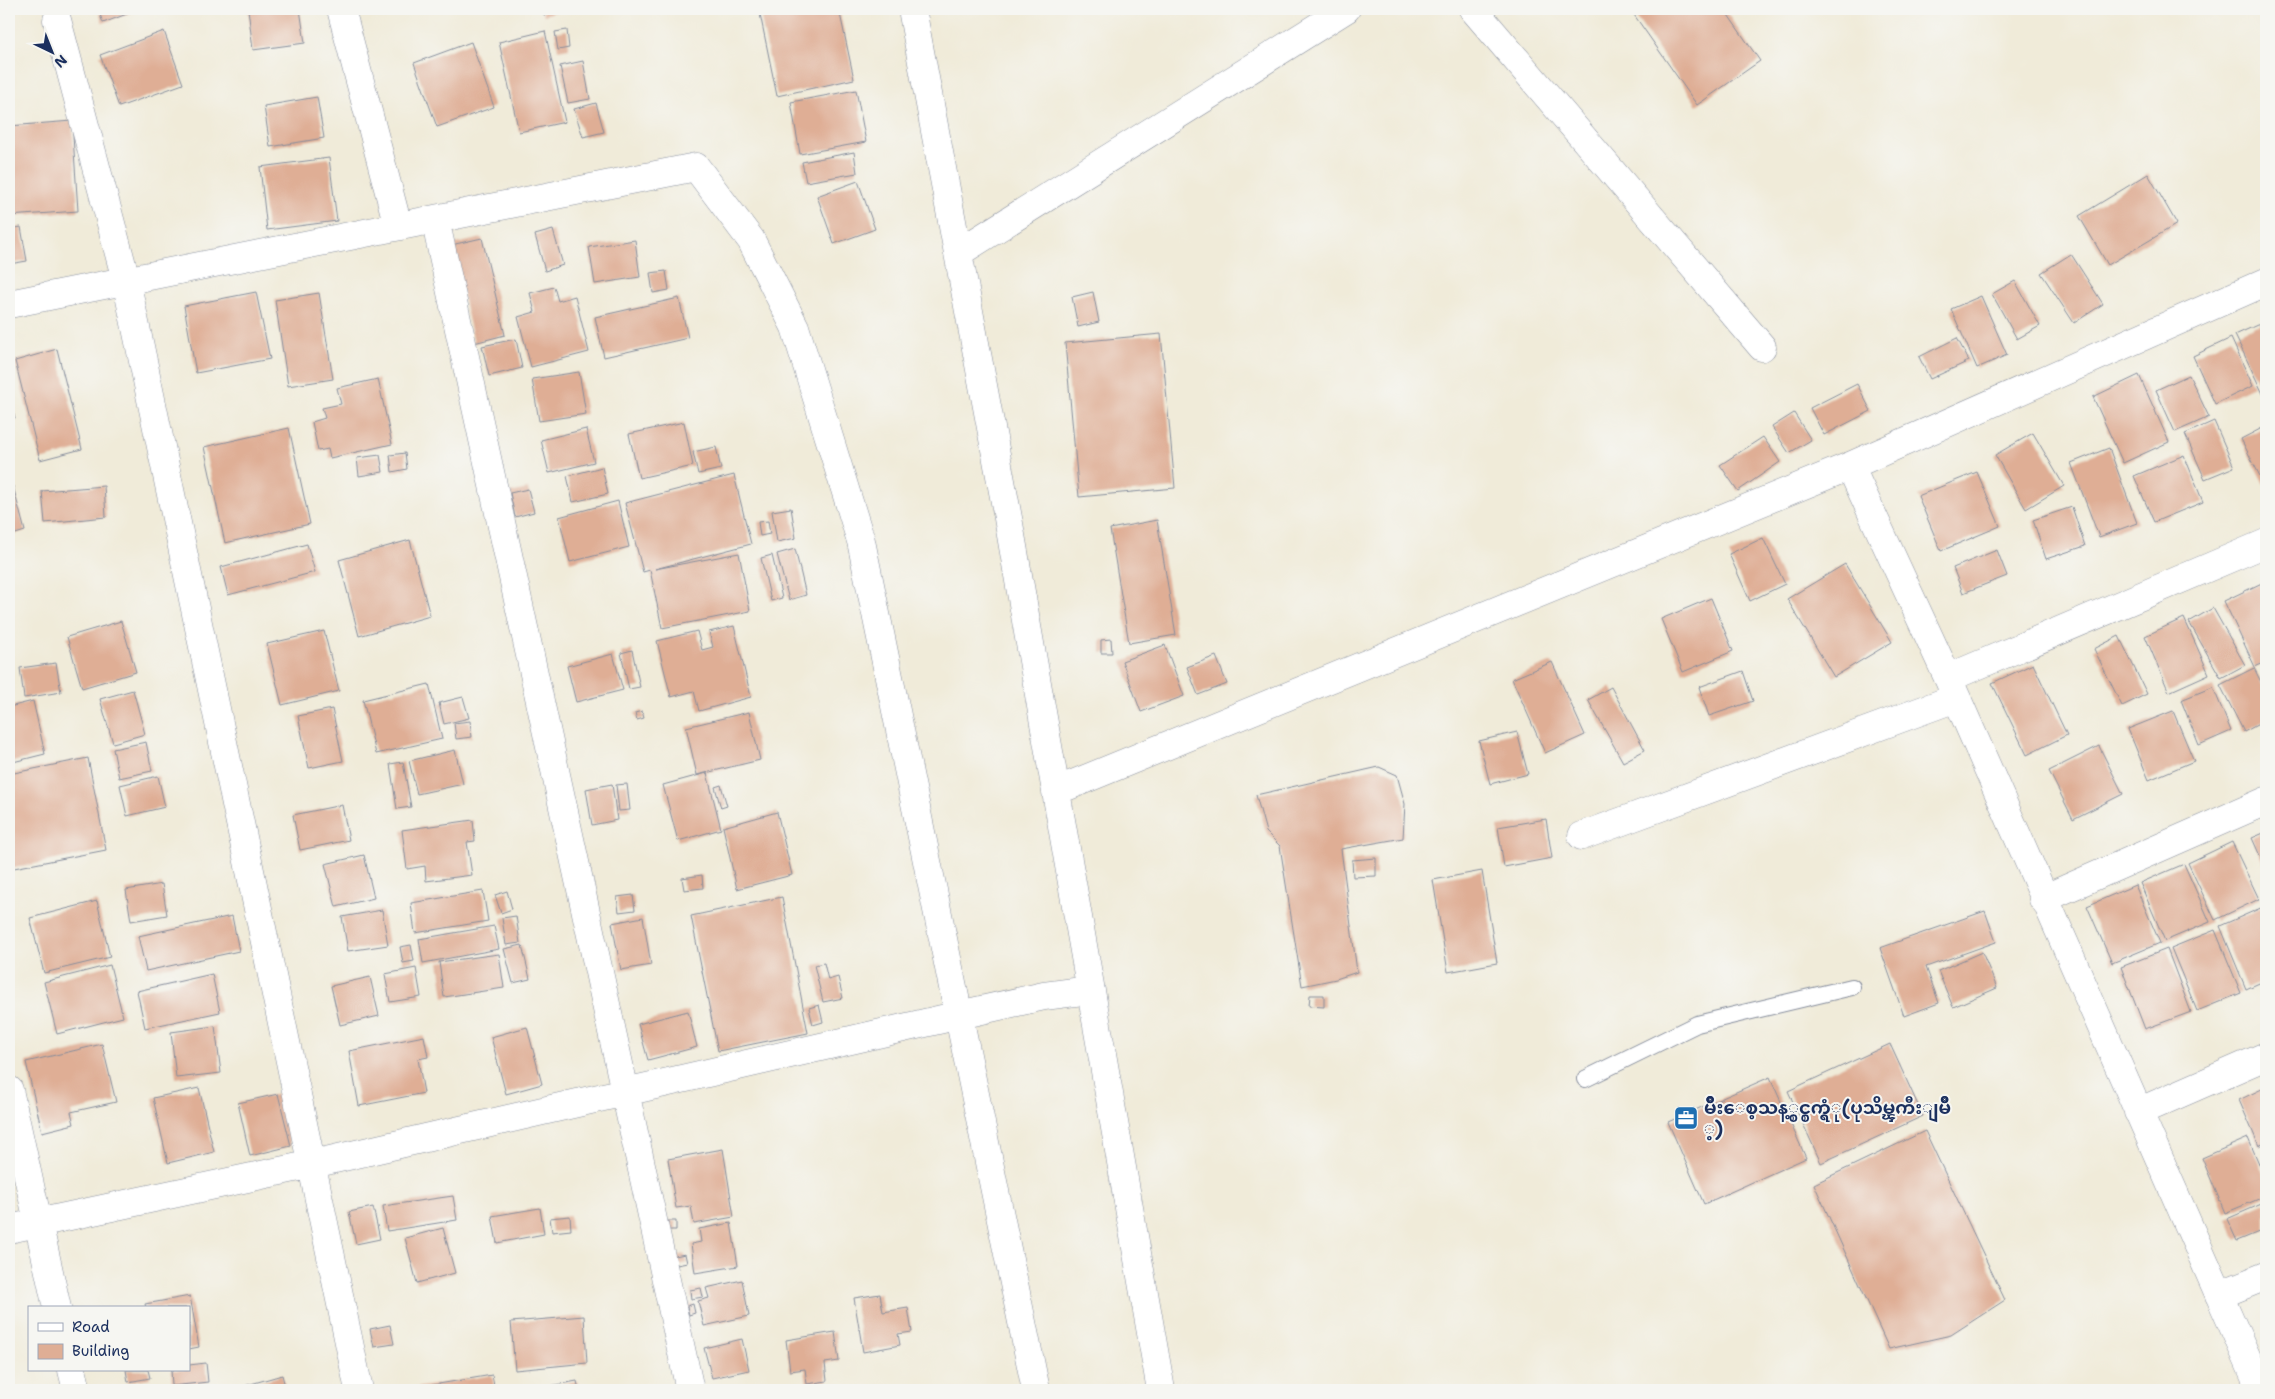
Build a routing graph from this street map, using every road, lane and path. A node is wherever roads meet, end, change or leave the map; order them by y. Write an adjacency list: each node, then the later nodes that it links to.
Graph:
1 (341, 9): 7 (street)
2 (912, 9): 8 (street)
3 (1346, 9): 8 (street)
4 (1473, 9): 12 (street)
5 (57, 20): 9 (street)
6 (435, 219): 7 (street); 22 (street); 26 (street)
7 (398, 226): 9 (street)
8 (958, 253): 16 (street)
9 (126, 280): 11 (street); 28 (street)
10 (2266, 282): 13 (street)
11 (9, 304)
12 (1762, 347)
13 (1850, 466): 15 (street); 16 (street)
14 (2266, 543): 15 (street)
15 (1952, 688): 18 (street); 19 (street)
16 (1056, 791): 21 (street)
17 (2266, 801): 19 (street)
18 (1582, 836)
19 (2043, 899): 27 (street)
20 (1852, 987): 24 (lane)
21 (1090, 990): 22 (street); 39 (street)
22 (968, 1013): 26 (street); 38 (street)
23 (2266, 1056): 27 (street)
24 (1585, 1080)
25 (9, 1090): 29 (street)
26 (626, 1091): 28 (street); 37 (street)
27 (2138, 1112): 32 (street)
28 (312, 1164): 29 (street); 36 (street)
29 (37, 1224): 30 (street); 33 (street)
30 (9, 1230)
31 (2266, 1276): 32 (street)
32 (2219, 1295): 40 (street)
33 (57, 1306)
34 (72, 1372): 35 (street)
35 (77, 1390)
36 (359, 1390)
37 (690, 1390)
38 (1036, 1390)
39 (1161, 1390)
40 (2261, 1390)

